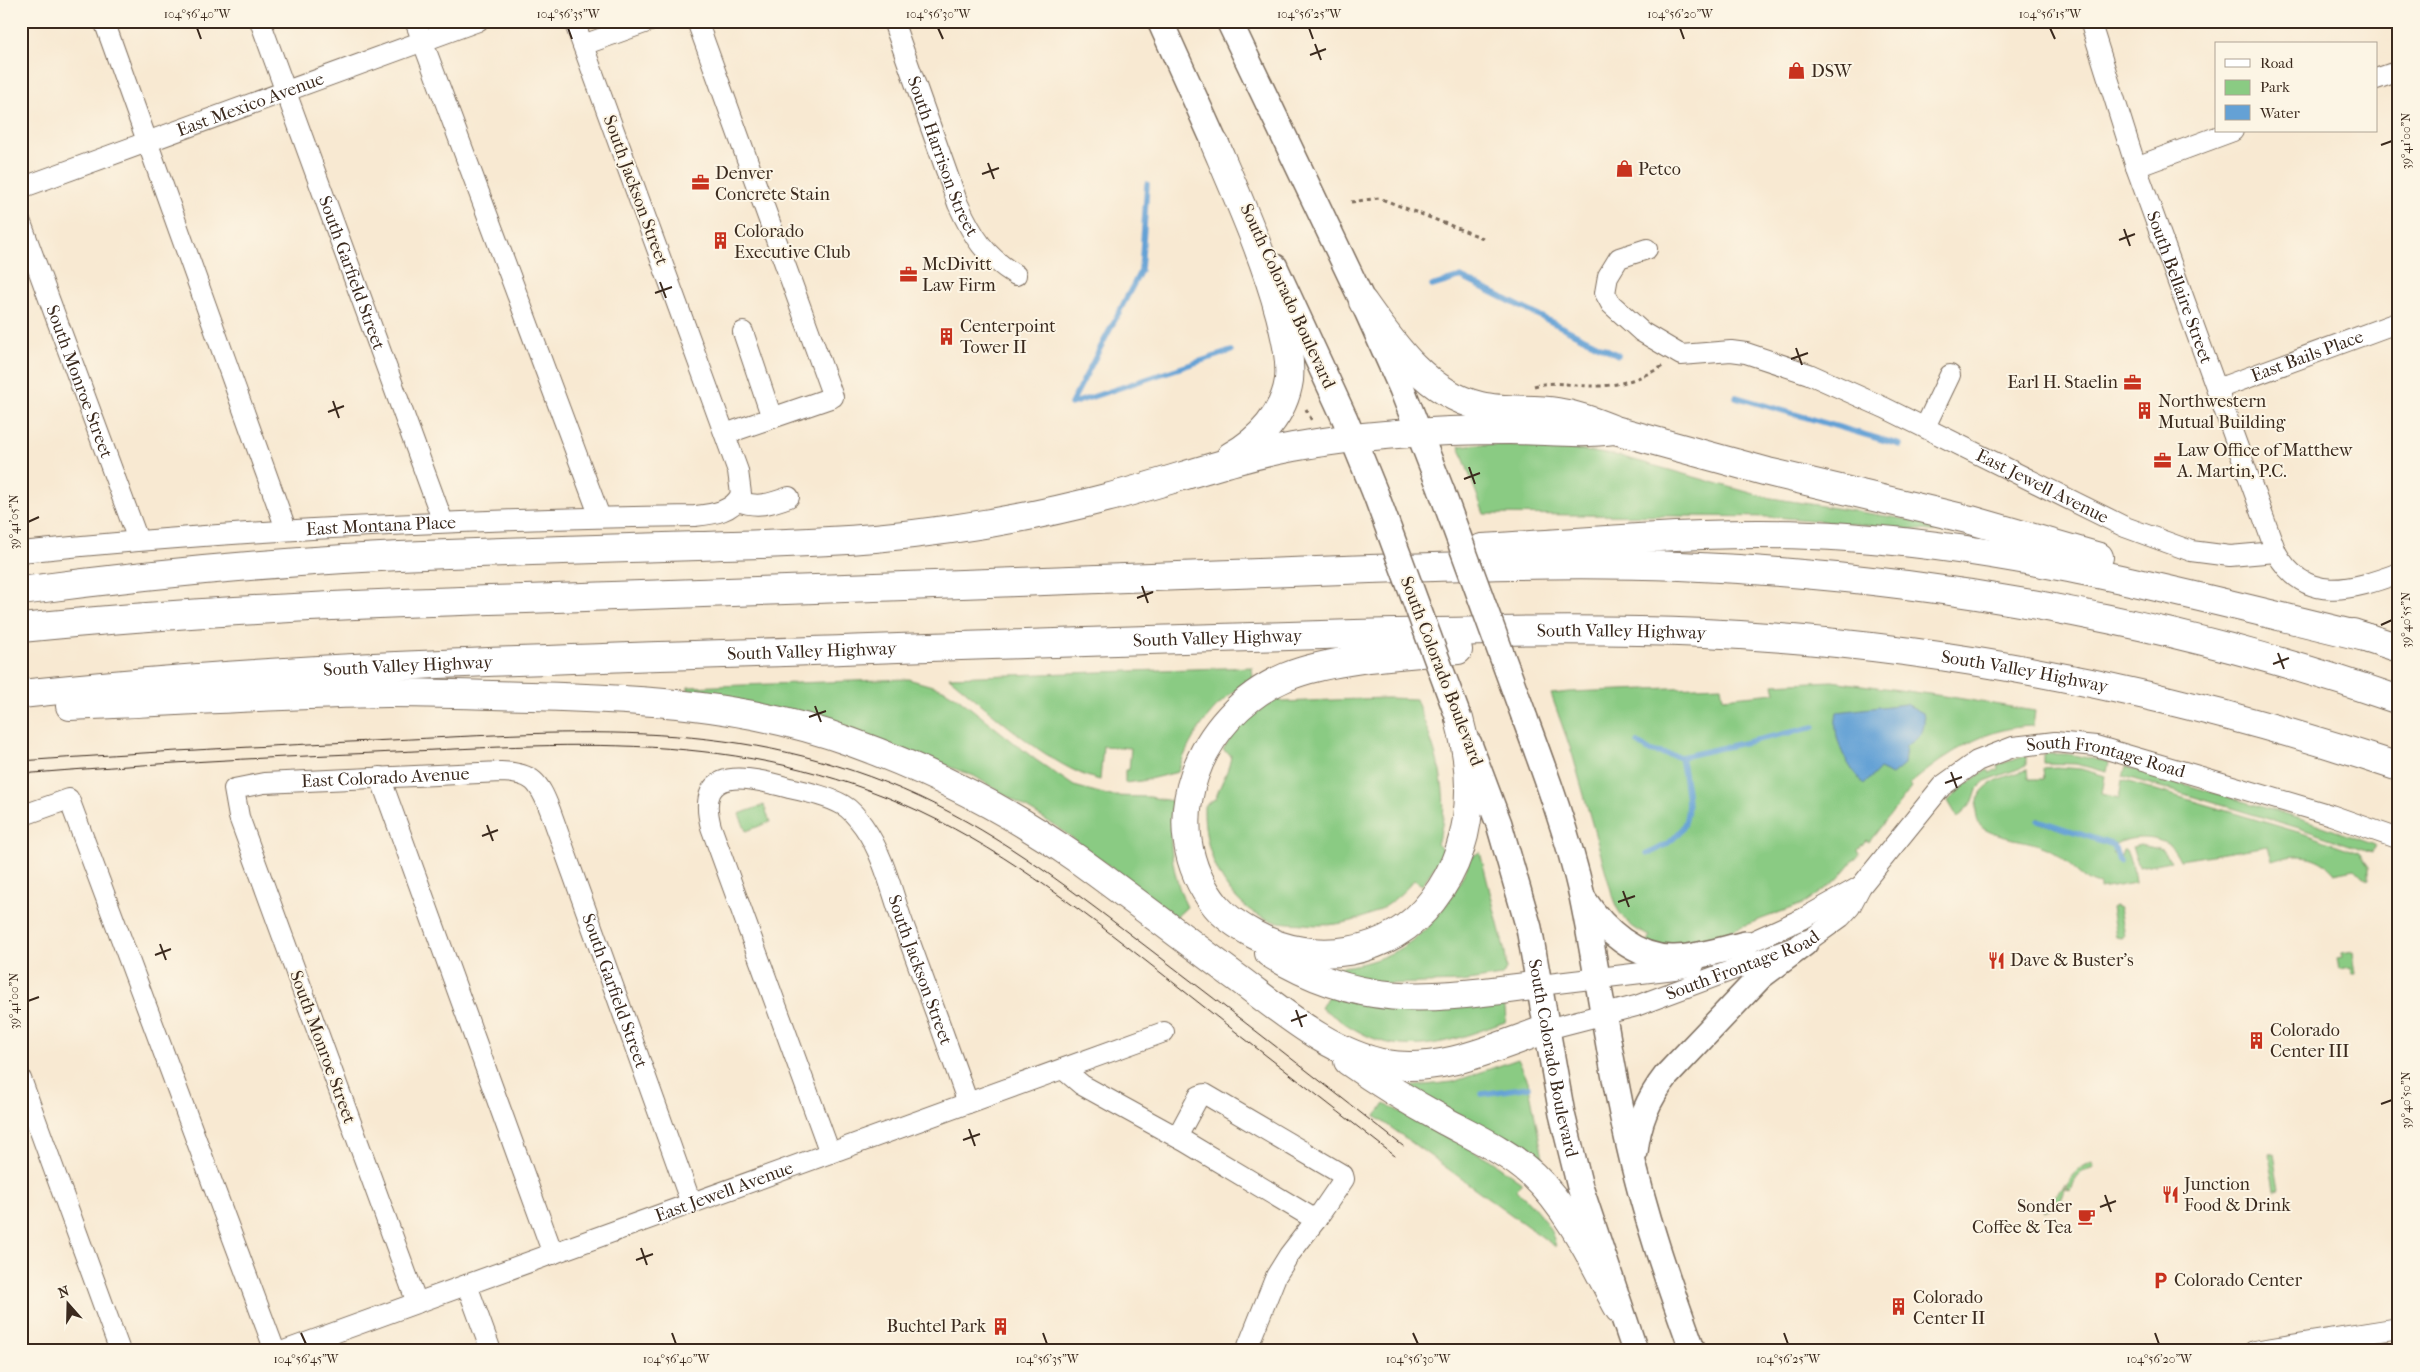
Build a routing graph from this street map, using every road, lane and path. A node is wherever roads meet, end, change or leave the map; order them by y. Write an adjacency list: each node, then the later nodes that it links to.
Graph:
1 (104, 21): 18 (street)
2 (260, 21): 16 (street, South Garfield Street)
3 (415, 21): 12 (street)
4 (478, 21): 12 (street, East Mexico Avenue)
5 (574, 21): 13 (street, South Jackson Street)
6 (650, 21): 13 (street)
7 (697, 21): 35 (street)
8 (892, 21): 26 (street, South Harrison Street)
9 (1160, 21): 19 (main road, South Colorado Boulevard)
10 (1229, 21): 27 (main road)
11 (2090, 21): 20 (street, South Bellaire Street)
12 (422, 42): 16 (street, East Mexico Avenue); 45 (street)
13 (583, 45): 40 (street, South Jackson Street)
14 (2399, 71): 15 (street)
15 (2378, 78)
16 (286, 93): 18 (street, East Mexico Avenue); 46 (street, South Garfield Street)
17 (2230, 132): 20 (street)
18 (148, 142): 21 (street, East Mexico Avenue); 47 (street)
19 (1215, 144): 41 (main road, South Colorado Boulevard); 42 (highway)
20 (2136, 166): 33 (street, South Bellaire Street)
21 (21, 188)
22 (1352, 202): 24 (path)
23 (21, 224): 48 (street, South Monroe Street)
24 (1483, 238)
25 (1647, 249): 30 (street)
26 (1016, 275)
27 (1363, 302): 38 (highway); 39 (main road)
28 (2399, 322): 33 (street, East Bails Place)
29 (743, 332): 35 (street)
30 (1681, 355): 32 (path); 37 (street, East Jewell Avenue)
31 (1950, 375): 37 (street)
32 (1531, 386)
33 (2217, 389): 50 (street, South Bellaire Street)
34 (1305, 408): 36 (path)
35 (772, 418): 40 (street)
36 (1313, 423)
37 (1924, 427): 50 (street, East Jewell Avenue)
38 (1615, 430): 39 (highway); 56 (highway)
39 (1420, 433): 41 (highway); 71 (main road, bridge)
40 (725, 434): 44 (street, South Jackson Street)
41 (1354, 438): 42 (highway); 61 (main road, South Colorado Boulevard, bridge)
42 (1172, 479): 53 (highway)
43 (789, 497): 44 (street)
44 (738, 501): 45 (street, East Montana Place)
45 (600, 517): 46 (street, East Montana Place)
46 (443, 522): 47 (street, East Montana Place)
47 (286, 530): 48 (street, East Montana Place)
48 (138, 540): 49 (street, East Montana Place)
49 (21, 552)
50 (2276, 552): 51 (street)
51 (2399, 573)
52 (1078, 580): 54 (highway); 56 (highway); 59 (highway)
53 (21, 591)
54 (21, 628)
55 (1674, 632): 58 (highway, South Valley Highway); 62 (highway, South Valley Highway); 72 (highway)
56 (2369, 638): 57 (highway)
57 (2399, 648)
58 (21, 694)
59 (2399, 700)
60 (21, 708): 78 (highway)
61 (1459, 719): 72 (highway); 76 (main road, South Colorado Boulevard)
62 (2302, 737): 63 (highway, South Valley Highway); 66 (highway)
63 (2399, 767)
64 (380, 777): 65 (street, East Colorado Avenue); 67 (street, East Colorado Avenue); 89 (street)
65 (534, 779): 87 (street, South Garfield Street)
66 (2399, 785)
67 (234, 789): 91 (street, South Monroe Street)
68 (21, 816): 95 (street)
69 (2399, 839): 70 (street, South Frontage Road)
70 (1861, 886): 73 (street, South Frontage Road); 74 (street, South Frontage Road)
71 (1582, 895): 74 (main road); 75 (main road)
72 (1217, 908): 76 (highway)
73 (1805, 943): 77 (street, South Frontage Road); 86 (main road)
74 (1746, 944): 75 (street, South Frontage Road)
75 (1598, 978): 76 (street, South Frontage Road); 77 (main road)
76 (1540, 985): 79 (main road, South Colorado Boulevard)
77 (1604, 1014): 79 (street, South Frontage Road); 86 (main road)
78 (1298, 1021): 79 (highway); 92 (highway)
79 (1547, 1029): 92 (main road, South Colorado Boulevard)
80 (1164, 1032): 81 (street, East Jewell Avenue)
81 (1063, 1069): 83 (street, East Jewell Avenue); 84 (street)
82 (21, 1079): 94 (street)
83 (968, 1103): 85 (street, East Jewell Avenue); 85 (street, South Jackson Street)
84 (1177, 1138): 88 (street); 88 (street)
85 (830, 1154): 87 (street, East Jewell Avenue)
86 (1635, 1172): 100 (main road)
87 (691, 1204): 89 (street, East Jewell Avenue)
88 (1316, 1220): 98 (street)
89 (552, 1254): 90 (street, East Jewell Avenue)
90 (467, 1285): 91 (street, East Jewell Avenue); 97 (street)
91 (417, 1303): 96 (street, East Jewell Avenue)
92 (1619, 1309): 99 (main road, South Colorado Boulevard)
93 (2399, 1328): 101 (street)
94 (120, 1351)
95 (275, 1351)
96 (284, 1351)
97 (491, 1351)
98 (1246, 1351)
99 (1635, 1351)
100 (1693, 1351)
101 (2254, 1351)

